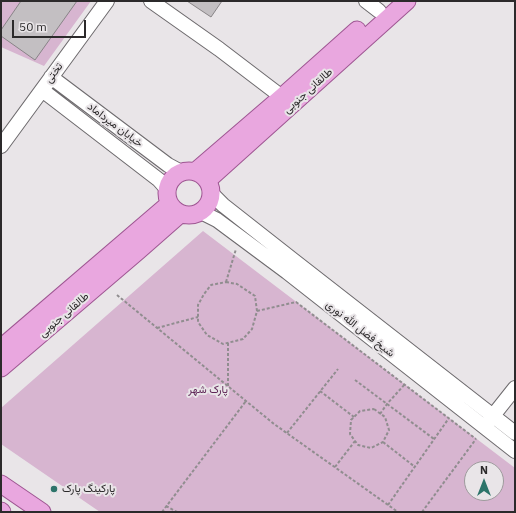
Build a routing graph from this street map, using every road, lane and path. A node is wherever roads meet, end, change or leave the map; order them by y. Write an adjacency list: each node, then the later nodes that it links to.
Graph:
1 (108, 1): 5 (street, تختی)
2 (150, 1): 7 (street)
3 (408, 1): 11 (main road, طالقانی جنوبی)
4 (379, 4): 7 (main road, طالقانی جنوبی)
5 (51, 77): 6 (street, تختی); 8 (street, خیابان میرداماد)
6 (42, 90): 9 (street, تختی); 10 (street, خیابان میرداماد)
7 (282, 97): 11 (main road, طالقانی جنوبی)
8 (127, 134): 10 (street); 11 (street, خیابان میرداماد)
9 (1, 146)
10 (116, 147): 12 (street, خیابان میرداماد)
11 (199, 179): 12 (main road); 13 (main road); 33 (street, شیخ فضل الله نوری)
12 (172, 202): 13 (main road); 17 (main road, طالقانی جنوبی)
13 (201, 212): 14 (street, شیخ فضل الله نوری)
14 (244, 239): 15 (path); 36 (street, شیخ فضل الله نوری)
15 (226, 282): 18 (path); 19 (path)
16 (117, 295): 20 (path)
17 (57, 310): 22 (main road, طالقانی جنوبی); 23 (main road, طالقانی جنوبی)
18 (258, 311): 21 (path); 26 (path)
19 (198, 317): 20 (path); 21 (path)
20 (157, 328): 27 (path)
21 (228, 343): 27 (path)
22 (1, 348)
23 (1, 368)
24 (338, 369): 29 (path)
25 (355, 380): 31 (path)
26 (405, 384): 31 (path); 35 (path)
27 (228, 386): 30 (path)
28 (515, 388): 33 (street)
29 (320, 391): 34 (path); 37 (path)
30 (246, 401): 37 (path); 47 (path)
31 (387, 404): 32 (path); 39 (path)
32 (380, 414): 34 (path); 41 (path)
33 (493, 416): 36 (street); 38 (street, شیخ فضل الله نوری)
34 (354, 417): 40 (path)
35 (449, 418): 39 (path); 52 (path)
36 (485, 427): 42 (street, شیخ فضل الله نوری)
37 (287, 433): 44 (path)
38 (515, 433)
39 (434, 439): 43 (path)
40 (355, 441): 41 (path); 44 (path)
41 (383, 442): 43 (path)
42 (515, 451)
43 (415, 467): 46 (path)
44 (335, 468): 46 (path)
45 (1, 484): 48 (main road)
46 (388, 505): 51 (path)
47 (166, 506): 49 (path); 50 (path)
48 (42, 512)
49 (162, 512)
50 (177, 512)
51 (398, 512)
52 (422, 512)

